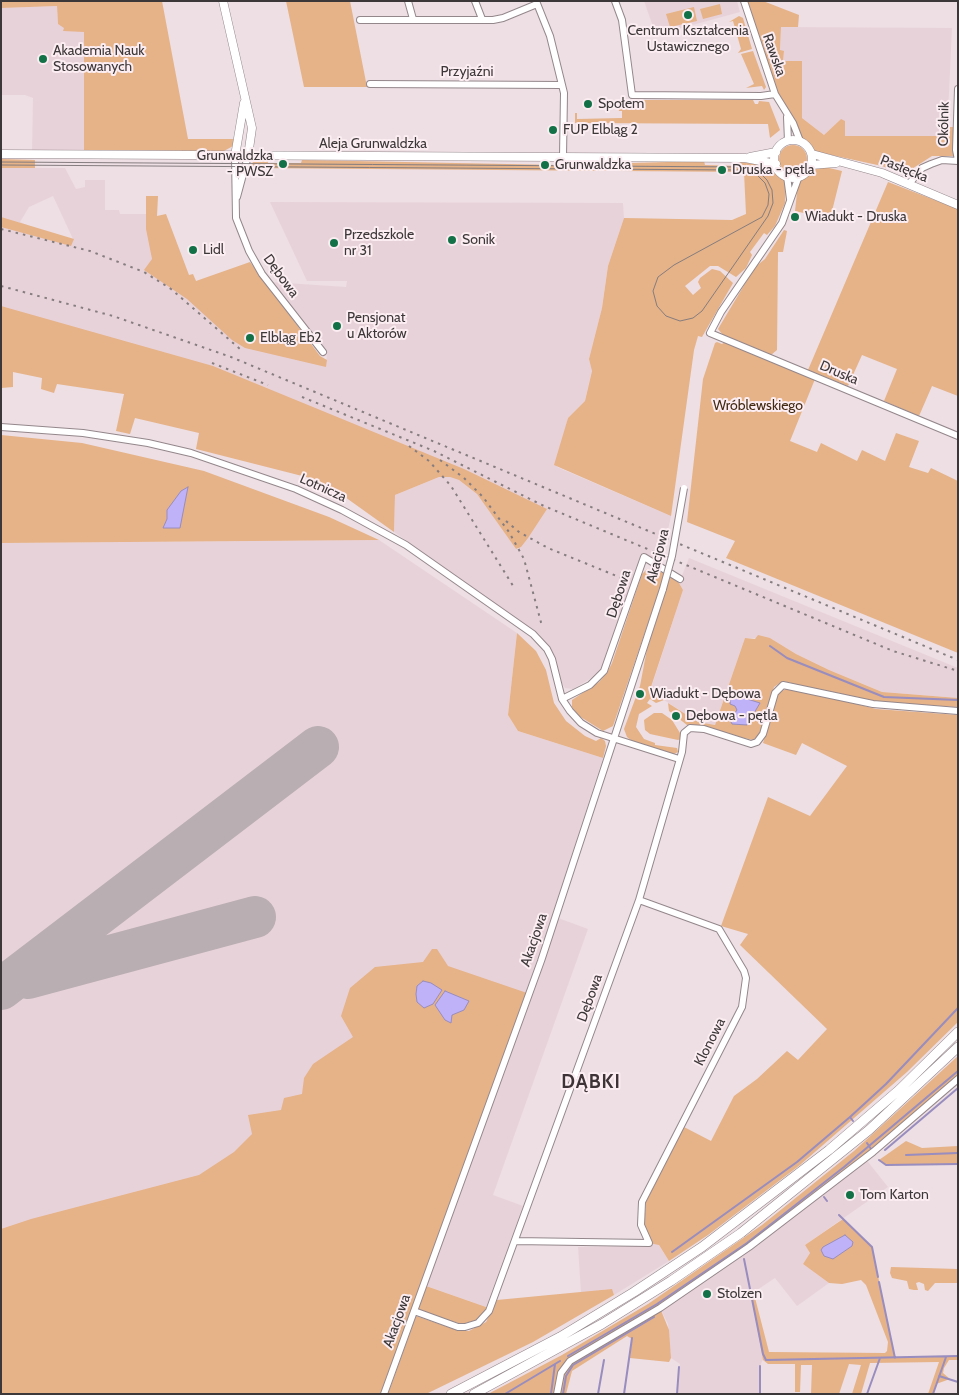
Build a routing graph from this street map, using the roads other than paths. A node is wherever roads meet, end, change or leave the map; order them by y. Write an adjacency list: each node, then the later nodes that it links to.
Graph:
1 (223, 1): 14 (main road)
2 (408, 1): 7 (street)
3 (475, 1): 8 (street)
4 (615, 1): 13 (street)
5 (744, 1): 13 (street, Rawska)
6 (536, 3): 8 (street); 11 (street)
7 (413, 19): 8 (street); 9 (street)
8 (482, 19)
9 (360, 20)
10 (370, 84): 11 (street, Przyjaźni)
11 (562, 86): 23 (street)
12 (958, 89): 25 (street, Okólnik)
13 (775, 94): 15 (street, Rawska)
14 (244, 99): 21 (main road); 22 (main road)
15 (787, 115): 16 (street, Rawska); 17 (street, Rawska)
16 (788, 141): 17 (main road); 18 (main road)
17 (800, 141): 20 (main road)
18 (776, 152): 24 (main road, Aleja Grunwaldzka); 27 (main road)
19 (1, 154): 21 (main road, Aleja Grunwaldzka)
20 (812, 154): 26 (main road, Pasłęcka); 28 (main road)
21 (236, 156): 22 (main road, Aleja Grunwaldzka); 34 (street, Dębowa)
22 (248, 156): 23 (main road, Aleja Grunwaldzka); 34 (street, Dębowa)
23 (563, 157): 24 (main road, Aleja Grunwaldzka)
24 (746, 158): 27 (main road, Aleja Grunwaldzka)
25 (958, 160): 31 (street)
26 (839, 163): 28 (main road, Pasłęcka); 31 (main road, Pasłęcka)
27 (776, 164): 29 (main road)
28 (811, 165): 30 (main road)
29 (787, 176): 30 (main road); 32 (street)
30 (799, 176): 32 (street)
31 (909, 184): 33 (main road, Pasłęcka)
32 (790, 199): 37 (street, Druska)
33 (958, 205)
34 (235, 206): 35 (street, Dębowa)
35 (323, 352)
36 (1, 427): 40 (street, Lotnicza)
37 (958, 436)
38 (684, 488): 42 (street, Akacjowa, bridge)
39 (680, 579): 40 (street, Dębowa)
40 (562, 699): 42 (street)
41 (958, 711): 43 (street, Dębowa)
42 (614, 738): 43 (street); 49 (street, Akacjowa)
43 (679, 760): 44 (street, Dębowa)
44 (639, 900): 48 (street, Dębowa); 48 (street, Klonowa)
45 (958, 1032): 51 (highway)
46 (958, 1047): 52 (highway)
47 (958, 1079): 53 (street)
48 (515, 1242): 49 (street, Dębowa)
49 (414, 1312): 50 (street, Akacjowa)
50 (384, 1394)
51 (450, 1394)
52 (474, 1394)
53 (557, 1394)

